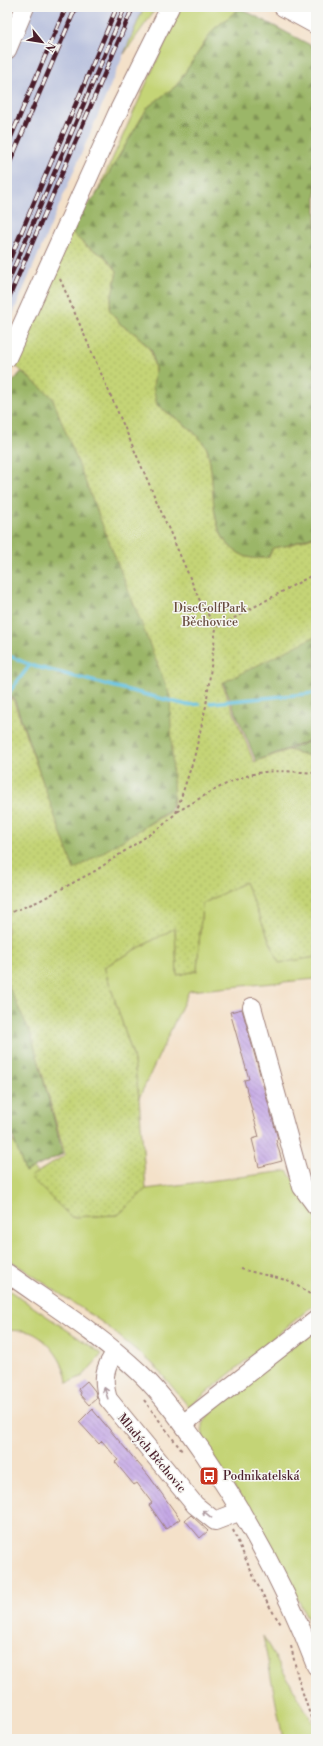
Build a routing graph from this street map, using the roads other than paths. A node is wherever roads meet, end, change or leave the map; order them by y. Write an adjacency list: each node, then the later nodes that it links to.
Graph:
1 (25, 7): 5 (street)
2 (170, 7): 6 (street)
3 (283, 7): 4 (street)
4 (316, 25)
5 (7, 50)
6 (7, 358)
7 (252, 1007): 8 (street)
8 (315, 1203)
9 (7, 1273): 11 (street)
10 (316, 1320): 12 (street)
11 (116, 1352): 12 (street); 13 (street, Mladých Běchovic, one-way to 11)
12 (184, 1424): 13 (street)
13 (242, 1511): 14 (street)
14 (316, 1666)

